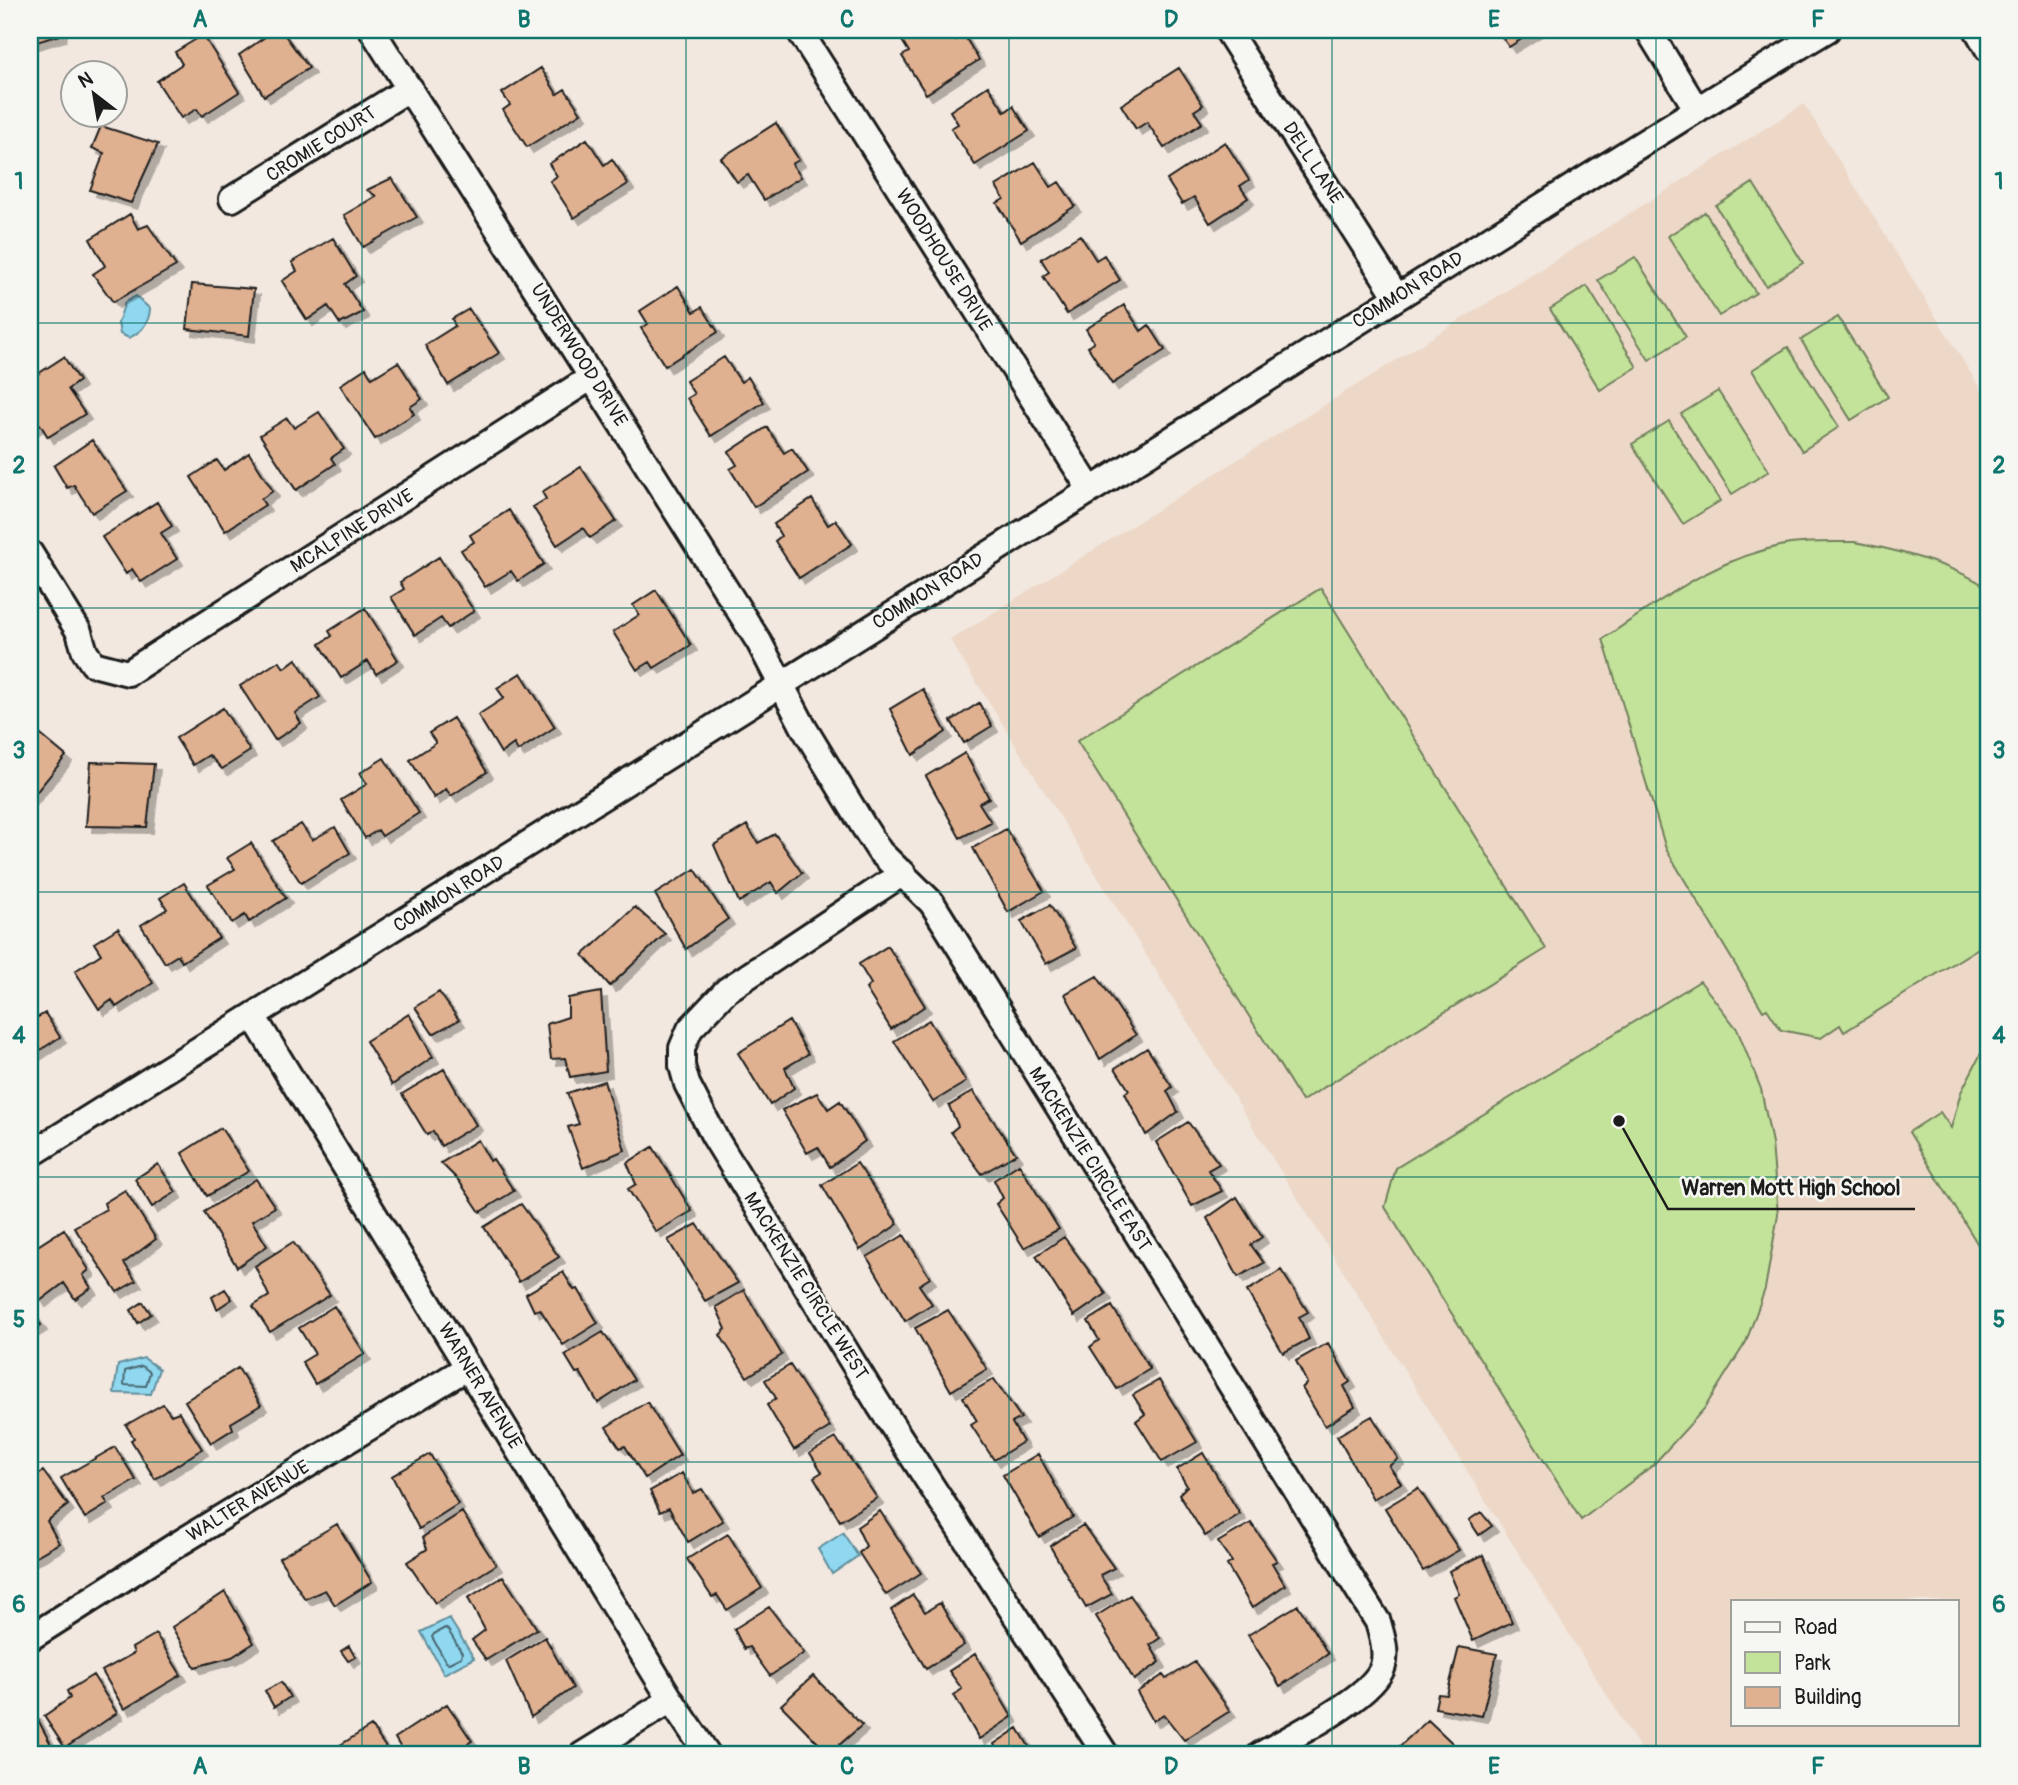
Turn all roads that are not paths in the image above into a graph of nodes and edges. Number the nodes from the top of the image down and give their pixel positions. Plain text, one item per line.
1 (372, 30) edge
2 (799, 30) edge
3 (1227, 30) edge
4 (1647, 30) edge
5 (1827, 30) edge
6 (1977, 30) edge
7 (1988, 48) edge
8 (410, 88) junction
9 (1696, 110) junction
10 (232, 200) dead end
11 (1397, 297) junction
12 (592, 377) junction
13 (1090, 489) junction
14 (30, 553) edge
15 (781, 683) junction
16 (902, 873) junction
17 (253, 1016) junction
18 (30, 1155) edge
19 (468, 1367) junction
20 (30, 1638) edge
21 (671, 1700) junction
22 (582, 1755) edge
23 (708, 1755) edge
24 (1106, 1755) edge
25 (1260, 1755) edge

1 - 8 street, UNDERWOOD DRIVE
2 - 13 street, WOODHOUSE DRIVE
3 - 11 street, DELL LANE
4 - 9 street
5 - 9 street, COMMON ROAD
6 - 7 street
8 - 10 street, CROMIE COURT
8 - 12 street, UNDERWOOD DRIVE
9 - 11 street, COMMON ROAD
11 - 13 street, COMMON ROAD
12 - 14 street, MCALPINE DRIVE
12 - 15 street, UNDERWOOD DRIVE
13 - 15 street, COMMON ROAD
15 - 16 street, MACKENZIE CIRCLE EAST
15 - 17 street, COMMON ROAD
16 - 24 street, MACKENZIE CIRCLE WEST
16 - 25 street, MACKENZIE CIRCLE EAST
17 - 18 street, COMMON ROAD
17 - 19 street, WARNER AVENUE
19 - 20 street, WALTER AVENUE
19 - 21 street, WARNER AVENUE
21 - 22 street
21 - 23 street, WARNER AVENUE

